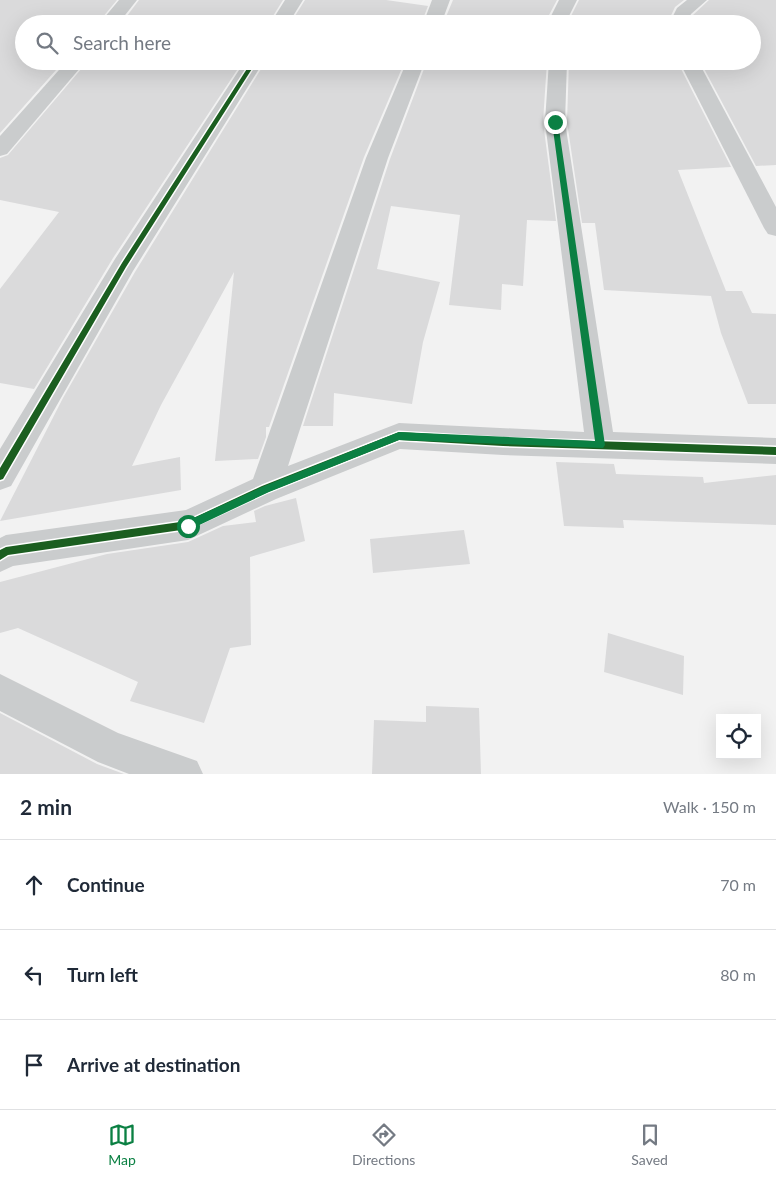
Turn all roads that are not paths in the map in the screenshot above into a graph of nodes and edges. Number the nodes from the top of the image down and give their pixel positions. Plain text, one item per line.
1 (128, 0) edge
2 (294, 0) edge
3 (441, 0) edge
4 (568, 0) edge
5 (698, 0) edge
6 (116, 15) edge
7 (285, 15) edge
8 (435, 15) edge
9 (560, 15) edge
10 (682, 15) edge
11 (69, 70) edge
12 (249, 70) edge
13 (412, 70) edge
14 (558, 70) edge
15 (693, 70) edge
16 (0, 150) edge
17 (776, 228) edge
18 (600, 445) junction
19 (776, 451) edge
20 (0, 476) edge
21 (266, 490) junction
22 (0, 556) edge
23 (0, 692) edge
24 (134, 766) edge
25 (184, 774) edge

1 - 6 street
2 - 7 street
3 - 8 street
4 - 9 street
5 - 10 street
11 - 16 street
12 - 20 street
13 - 21 street
14 - 18 street
15 - 17 street
18 - 19 street
18 - 21 street
21 - 22 street
23 - 24 street
24 - 25 street

